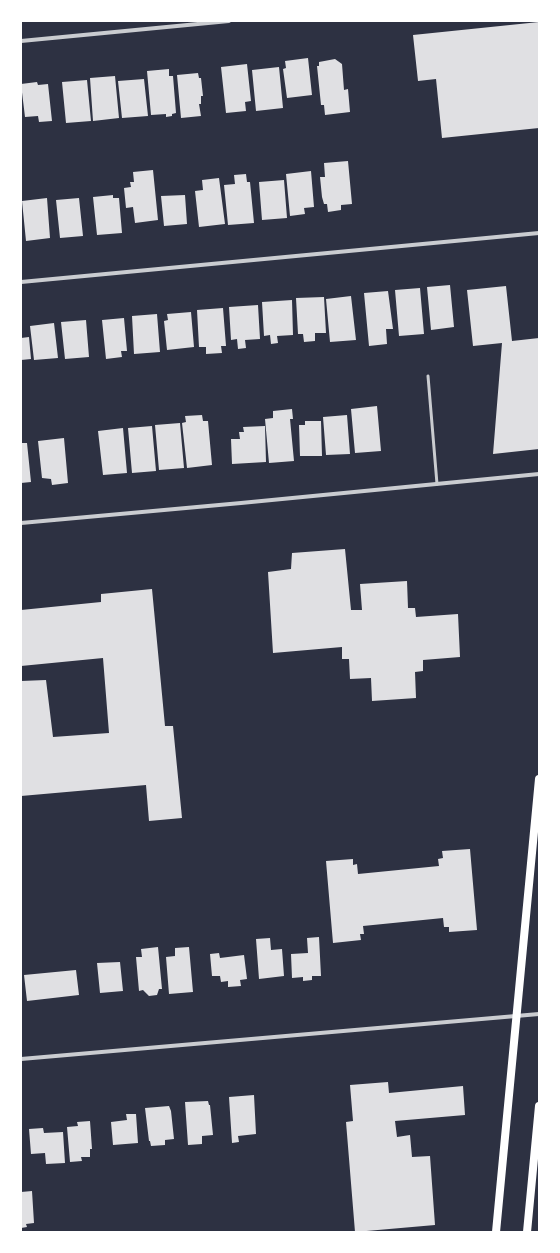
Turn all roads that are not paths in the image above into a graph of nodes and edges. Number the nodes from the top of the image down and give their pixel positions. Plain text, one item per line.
1 (229, 21) edge
2 (21, 41) edge
3 (539, 234) edge
4 (21, 282) edge
5 (428, 376) dead end
6 (539, 474) edge
7 (437, 484) junction
8 (21, 523) edge
9 (539, 779) edge
10 (539, 1014) edge
11 (516, 1016) junction
12 (21, 1059) edge
13 (539, 1106) edge
14 (496, 1232) edge
15 (527, 1232) edge

1 - 2 street
3 - 4 street
5 - 7 lane
6 - 7 street
7 - 8 street
9 - 11 main road
10 - 11 street
11 - 12 street
11 - 14 main road
13 - 15 main road

